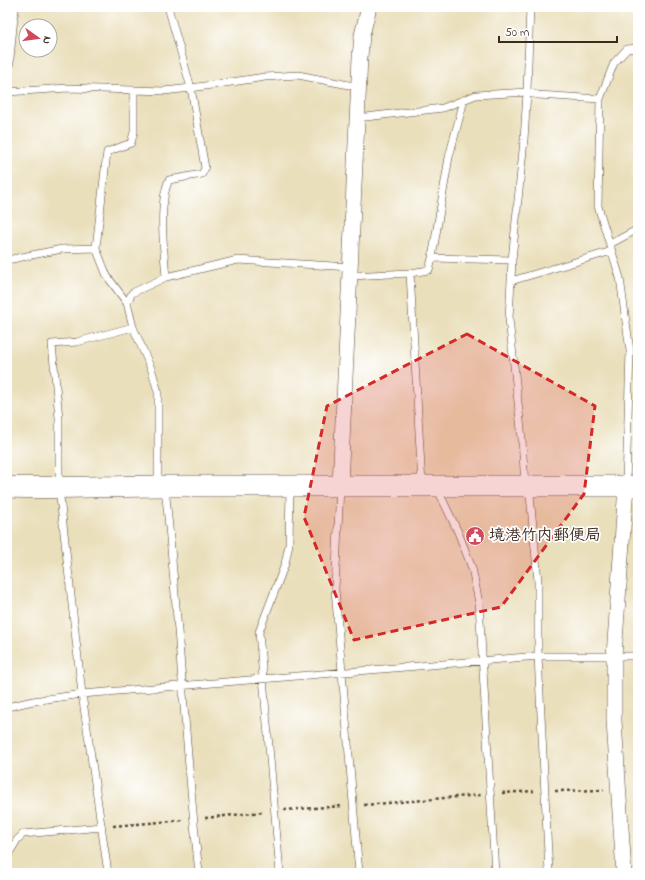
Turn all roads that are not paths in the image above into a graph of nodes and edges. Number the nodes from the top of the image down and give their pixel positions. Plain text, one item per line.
1 (15, 7) edge
2 (168, 7) edge
3 (369, 7) edge
4 (530, 7) edge
5 (638, 48) edge
6 (358, 87) junction
7 (190, 88) junction
8 (134, 90) junction
9 (7, 91) edge
10 (527, 92) junction
11 (600, 99) junction
12 (464, 100) junction
13 (357, 118) junction
14 (638, 229) edge
15 (96, 248) junction
16 (611, 248) junction
17 (432, 258) junction
18 (7, 260) edge
19 (512, 260) junction
20 (350, 271) junction
21 (410, 273) junction
22 (166, 277) junction
23 (511, 282) junction
24 (127, 303) junction
25 (134, 327) junction
26 (340, 485) junction
27 (429, 485) junction
28 (162, 486) junction
29 (290, 486) junction
30 (525, 486) junction
31 (632, 486) edge
32 (7, 487) edge
33 (59, 488) junction
34 (538, 656) junction
35 (614, 656) junction
36 (638, 656) edge
37 (482, 661) junction
38 (342, 671) junction
39 (264, 678) junction
40 (183, 686) junction
41 (82, 694) junction
42 (7, 707) edge
43 (102, 827) junction
44 (7, 857) edge
45 (108, 873) edge
46 (199, 873) edge
47 (280, 873) edge
48 (359, 873) edge
49 (495, 873) edge
50 (549, 873) edge
51 (624, 873) edge

1 - 9 lane
2 - 7 lane
3 - 6 street
4 - 10 lane
5 - 11 lane
6 - 7 lane
6 - 13 street
7 - 8 lane
7 - 22 lane
8 - 9 lane
8 - 15 lane
10 - 11 lane
10 - 12 lane
10 - 19 lane
11 - 16 lane
12 - 13 lane
12 - 17 lane
13 - 20 street
14 - 16 lane
15 - 18 lane
15 - 24 lane
16 - 23 lane
16 - 31 lane
17 - 19 lane
17 - 21 lane
19 - 23 lane
20 - 21 lane
20 - 22 lane
20 - 26 street
21 - 27 lane
22 - 24 lane
23 - 30 lane
24 - 25 lane
25 - 28 lane
25 - 33 lane
26 - 27 street
26 - 29 street
26 - 38 lane
27 - 30 street
27 - 37 lane
28 - 29 street
28 - 33 street
28 - 40 lane
29 - 39 lane
30 - 31 street
30 - 34 lane
31 - 35 street
32 - 33 street
33 - 41 lane
34 - 35 lane
34 - 37 lane
34 - 50 lane
35 - 36 lane
35 - 51 street
37 - 38 lane
37 - 49 lane
38 - 39 lane
38 - 48 lane
39 - 40 lane
39 - 47 lane
40 - 41 lane
40 - 46 lane
41 - 42 lane
41 - 43 lane
43 - 44 lane
43 - 45 lane

